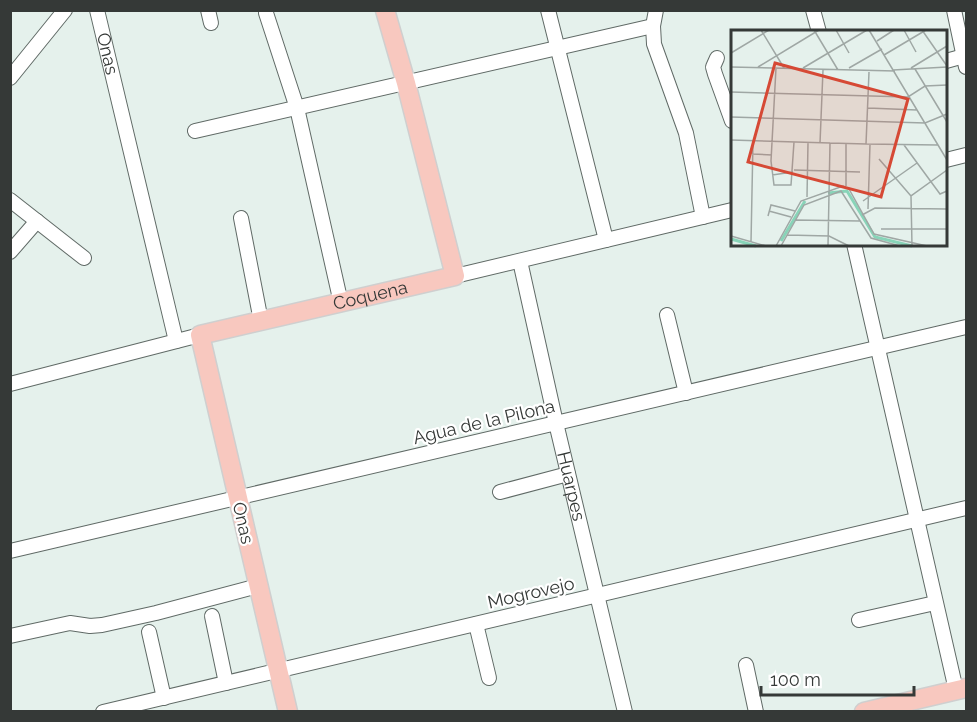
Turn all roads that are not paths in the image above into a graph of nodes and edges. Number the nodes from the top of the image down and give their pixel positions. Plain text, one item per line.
1 (65, 10) edge
2 (97, 10) edge
3 (385, 10) edge
4 (548, 10) edge
5 (813, 10) edge
6 (954, 10) edge
7 (267, 11) edge
8 (657, 11) edge
9 (653, 26) junction
10 (818, 30) edge
11 (558, 48) junction
12 (717, 58) dead end
13 (947, 61) edge
14 (965, 61) edge
15 (10, 78) edge
16 (406, 83) junction
17 (297, 108) junction
18 (731, 118) edge
19 (195, 131) dead end
20 (966, 155) edge
21 (947, 160) edge
22 (10, 200) edge
23 (731, 210) edge
24 (704, 217) junction
25 (241, 218) dead end
26 (37, 221) junction
27 (606, 240) junction
28 (854, 246) edge
29 (10, 252) edge
30 (84, 258) dead end
31 (520, 261) junction
32 (455, 276) junction
33 (341, 303) junction
34 (668, 315) dead end
35 (261, 321) junction
36 (966, 327) edge
37 (200, 334) junction
38 (176, 341) junction
39 (879, 348) junction
40 (10, 384) edge
41 (686, 393) junction
42 (556, 423) junction
43 (568, 474) junction
44 (500, 492) dead end
45 (237, 498) junction
46 (966, 508) edge
47 (917, 520) junction
48 (10, 551) edge
49 (258, 586) junction
50 (597, 596) junction
51 (935, 603) junction
52 (212, 616) dead end
53 (859, 620) dead end
54 (476, 624) junction
55 (150, 632) dead end
56 (10, 636) edge
57 (747, 665) dead end
58 (278, 671) junction
59 (489, 678) dead end
60 (226, 683) junction
61 (961, 689) edge
62 (164, 698) junction
63 (910, 707) edge
64 (103, 711) edge
65 (288, 711) edge
66 (625, 711) edge
67 (756, 711) edge
68 (864, 711) edge

1 - 15 street
2 - 38 street, Onas
3 - 16 main road
4 - 11 street
5 - 10 street
6 - 14 street
7 - 17 street
8 - 9 street
9 - 11 street
9 - 24 street
11 - 16 street
11 - 27 street
12 - 18 street
13 - 14 street
16 - 17 street
16 - 32 main road
17 - 19 street
17 - 33 street
20 - 21 street
22 - 26 street
23 - 24 street, Coquena
24 - 27 street, Coquena
25 - 35 street
26 - 29 street
26 - 30 street
27 - 31 street, Coquena
28 - 39 street
31 - 32 street, Coquena
31 - 42 street, Huarpes
32 - 33 main road, Coquena
33 - 35 main road, Coquena
34 - 41 street
35 - 37 main road, Coquena
36 - 39 street, Agua de la Pilona
37 - 38 street, Coquena
37 - 45 main road, Onas
38 - 40 street, Coquena
39 - 41 street, Agua de la Pilona
39 - 47 street
41 - 42 street, Agua de la Pilona
42 - 43 street, Huarpes
42 - 45 street, Agua de la Pilona
43 - 44 street
43 - 50 street, Huarpes
45 - 48 street, Agua de la Pilona
45 - 49 main road, Onas
46 - 47 street, Mogrovejo
47 - 50 street, Mogrovejo
47 - 51 street
49 - 56 street
49 - 58 main road, Onas
50 - 54 street, Mogrovejo
50 - 66 street, Huarpes
51 - 53 street
51 - 61 street
52 - 60 street
54 - 58 street, Mogrovejo
54 - 59 street
55 - 62 street
57 - 67 street
58 - 60 street, Mogrovejo
58 - 65 main road, Onas
60 - 62 street, Mogrovejo
61 - 63 main road
62 - 64 street, Mogrovejo
63 - 68 main road

